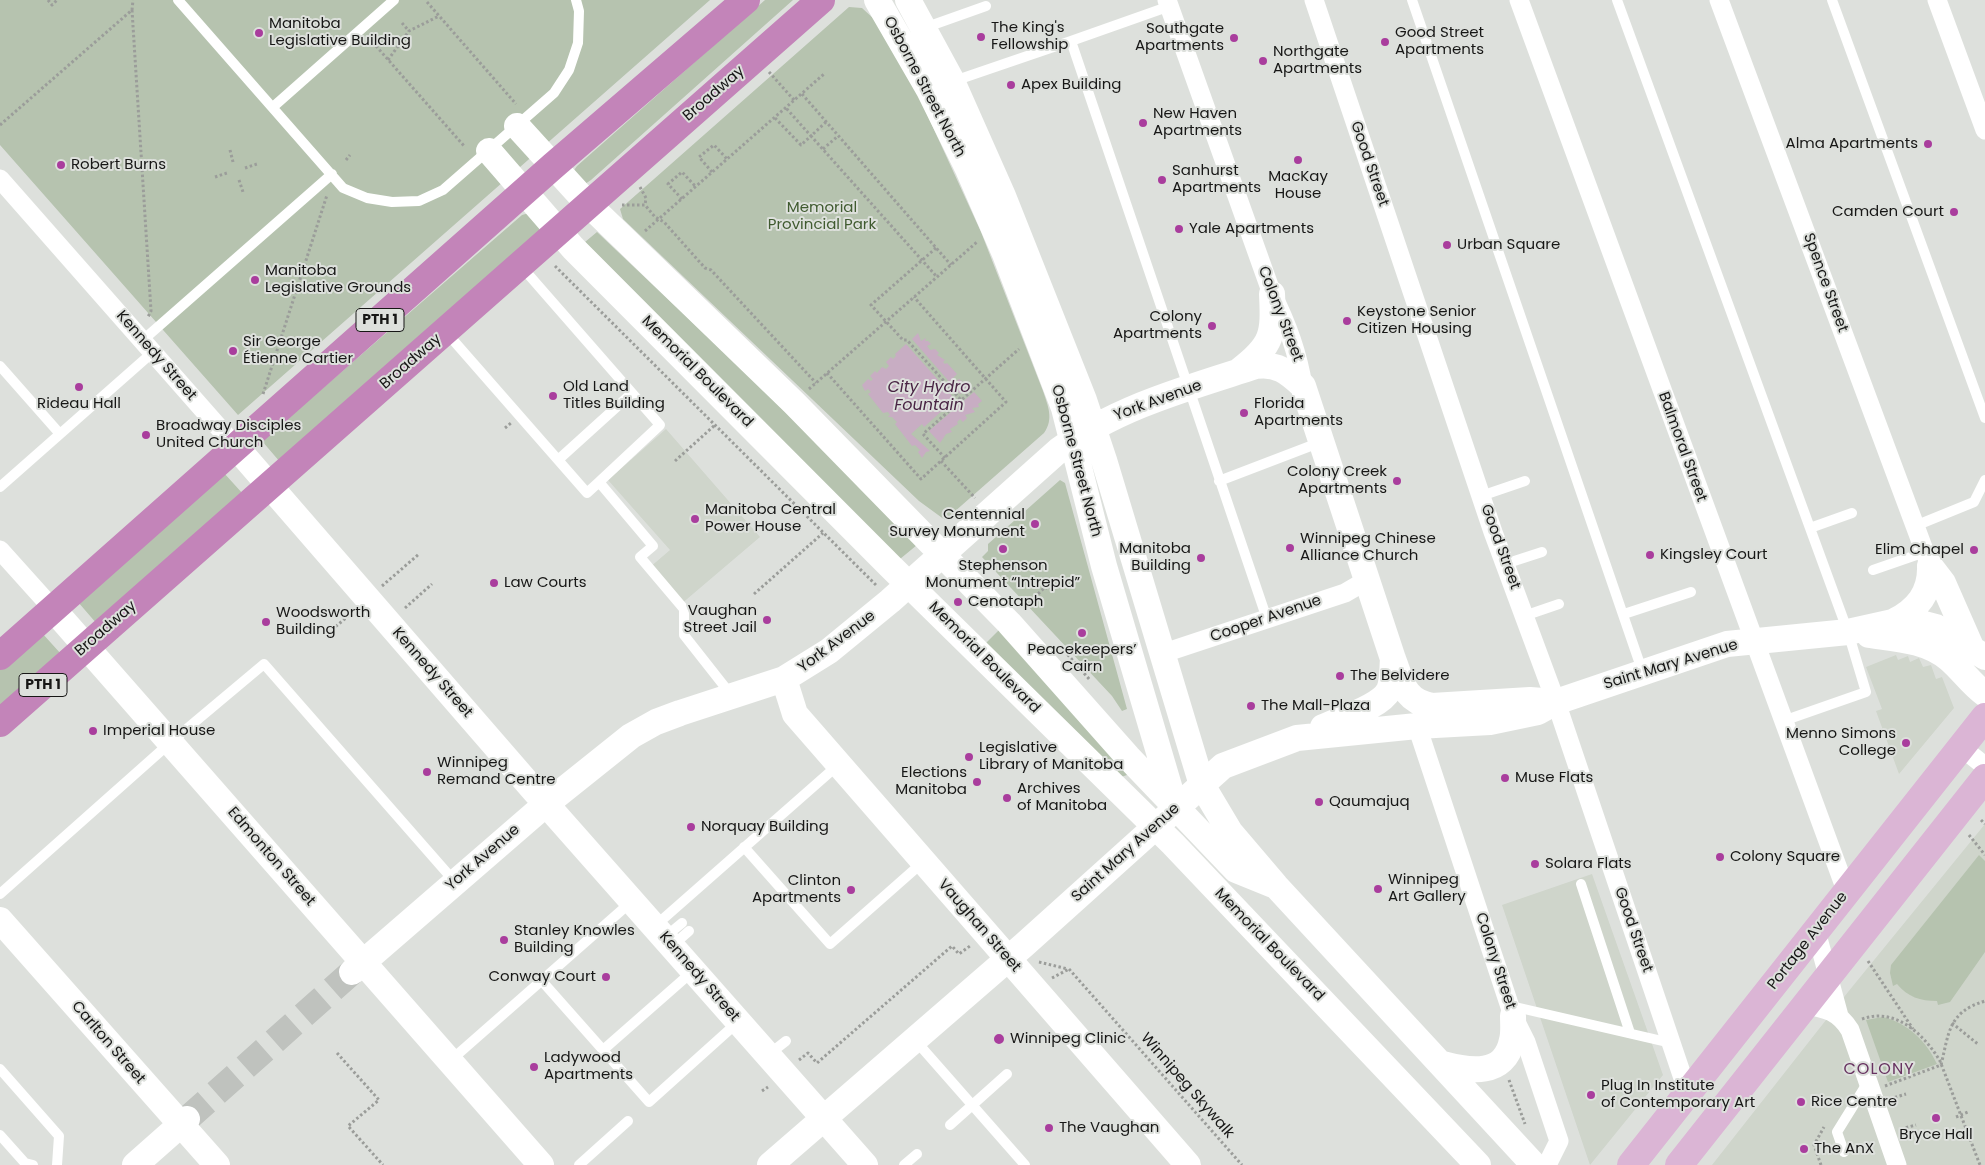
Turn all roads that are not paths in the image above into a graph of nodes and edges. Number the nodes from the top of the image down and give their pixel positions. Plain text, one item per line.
1 (394, 0) edge
2 (576, 0) edge
3 (746, 0) edge
4 (822, 0) edge
5 (877, 0) edge
6 (908, 0) edge
7 (1314, 0) edge
8 (1412, 0) edge
9 (1519, 0) edge
10 (1617, 0) edge
11 (1720, 0) edge
12 (1832, 0) edge
13 (1938, 0) edge
14 (182, 1) edge
15 (1168, 3) edge
16 (986, 6) dead end
17 (924, 28) junction
18 (1071, 41) junction
19 (940, 85) junction
20 (272, 107) junction
21 (517, 115) junction
22 (1985, 130) edge
23 (477, 149) junction
24 (553, 166) junction
25 (332, 174) junction
26 (0, 179) edge
27 (524, 192) junction
28 (588, 204) junction
29 (558, 232) junction
30 (521, 266) junction
31 (1272, 294) junction
32 (446, 332) junction
33 (148, 346) junction
34 (0, 366) edge
35 (1238, 372) junction
36 (1303, 386) junction
37 (1188, 389) junction
38 (632, 393) junction
39 (1985, 418) edge
40 (60, 434) junction
41 (1083, 434) junction
42 (1322, 442) junction
43 (236, 447) junction
44 (558, 460) junction
45 (1985, 480) edge
46 (1220, 481) junction
47 (1525, 481) dead end
48 (599, 482) junction
49 (270, 485) junction
50 (0, 486) edge
51 (1481, 496) junction
52 (1852, 513) dead end
53 (1915, 526) junction
54 (1810, 528) junction
55 (0, 550) edge
56 (1542, 552) dead end
57 (942, 555) junction
58 (1928, 559) junction
59 (1505, 564) junction
60 (1873, 570) dead end
61 (1369, 580) junction
62 (909, 584) junction
63 (1691, 592) dead end
64 (1559, 604) dead end
65 (53, 609) junction
66 (1624, 614) junction
67 (1524, 616) junction
68 (1267, 619) junction
69 (1893, 622) junction
70 (1848, 632) junction
71 (1753, 641) junction
72 (86, 646) junction
73 (1978, 653) edge
74 (1161, 654) junction
75 (0, 656) edge
76 (1394, 659) junction
77 (1643, 673) junction
78 (784, 679) junction
79 (1985, 694) edge
80 (1410, 696) joint
81 (733, 697) junction
82 (1556, 702) junction
83 (1985, 717) edge
84 (1783, 721) junction
85 (0, 724) edge
86 (1417, 726) junction
87 (1297, 738) junction
88 (171, 742) junction
89 (1961, 747) junction
90 (838, 765) junction
91 (1985, 766) edge
92 (1985, 778) edge
93 (1202, 785) junction
94 (546, 804) junction
95 (1176, 808) junction
96 (1156, 826) junction
97 (744, 847) junction
98 (1188, 860) junction
99 (923, 862) junction
100 (455, 882) junction
101 (1581, 884) dead end
102 (1276, 886) junction
103 (1847, 893) junction
104 (0, 894) edge
105 (632, 900) junction
106 (1, 923) edge
107 (1816, 932) junction
108 (673, 933) junction
109 (1007, 959) junction
110 (357, 967) junction
111 (694, 970) junction
112 (1828, 976) junction
113 (541, 980) junction
114 (1806, 1005) junction
115 (1511, 1011) junction
116 (1839, 1016) junction
117 (739, 1022) junction
118 (1630, 1033) junction
119 (914, 1039) junction
120 (1671, 1043) junction
121 (603, 1050) junction
122 (449, 1061) junction
123 (1443, 1064) junction
124 (0, 1069) edge
125 (1007, 1074) dead end
126 (1877, 1083) junction
127 (1688, 1093) junction
128 (972, 1105) junction
129 (823, 1118) junction
130 (628, 1121) dead end
131 (184, 1122) junction
132 (950, 1125) dead end
133 (1518, 1133) junction
134 (0, 1135) edge
135 (1844, 1152) dead end
136 (917, 1154) dead end
137 (1471, 1157) edge
138 (33, 1165) edge
139 (58, 1165) edge
140 (135, 1165) edge
141 (217, 1165) edge
142 (541, 1165) edge
143 (579, 1165) edge
144 (770, 1165) edge
145 (865, 1165) edge
146 (904, 1165) edge
147 (1025, 1165) edge
148 (1188, 1165) edge
149 (1534, 1165) edge
150 (1547, 1165) edge
151 (1631, 1165) edge
152 (1679, 1165) edge
153 (1897, 1165) edge

1 - 20 lane
2 - 21 lane
3 - 24 highway, PTH 1
4 - 28 highway, Broadway / PTH 1
5 - 19 main road, Osborne Street North
6 - 17 main road, Osborne Street North
7 - 51 street, Good Street
8 - 66 lane
9 - 71 street, Balmoral Street
10 - 54 lane
11 - 53 street, Spence Street
12 - 39 lane
13 - 22 street
14 - 20 lane
15 - 18 lane
15 - 31 street, Colony Street
16 - 17 lane
17 - 19 main road, Osborne Street North
18 - 19 lane
18 - 37 lane
19 - 41 main road, Osborne Street North
20 - 25 lane
21 - 23 lane
21 - 24 main road, Memorial Boulevard
23 - 25 lane
23 - 27 main road, Memorial Boulevard
24 - 27 highway, PTH 1
24 - 28 main road, Memorial Boulevard
25 - 33 lane
26 - 33 street, Kennedy Street
27 - 29 main road, Memorial Boulevard
27 - 43 highway, PTH 1
28 - 29 highway, Broadway / PTH 1
28 - 57 main road, Memorial Boulevard
29 - 30 highway, Broadway / PTH 1
29 - 62 main road, Memorial Boulevard
30 - 32 highway, Broadway / PTH 1
30 - 38 lane
31 - 35 main road
31 - 36 street, Colony Street
32 - 44 lane
32 - 49 highway, Broadway / PTH 1
33 - 40 lane
33 - 43 street, Kennedy Street
34 - 40 lane
35 - 36 main road, York Avenue
35 - 37 main road, York Avenue
36 - 42 main road, Colony Street
37 - 41 main road, York Avenue
37 - 46 lane
38 - 44 lane
38 - 48 lane
40 - 50 lane
41 - 57 main road, York Avenue
41 - 74 main road, Osborne Street North
41 - 95 main road, Osborne Street North
42 - 46 lane
42 - 61 main road, Colony Street
43 - 49 main road, Kennedy Street
43 - 65 highway, PTH 1
44 - 48 lane
45 - 53 lane
46 - 68 lane
47 - 51 lane
48 - 81 lane
49 - 72 highway, Broadway / PTH 1
49 - 94 main road, Kennedy Street
51 - 59 street, Good Street
52 - 54 lane
53 - 58 street, Spence Street
54 - 70 lane
55 - 65 street, Edmonton Street
56 - 59 lane
57 - 62 main road, York Avenue
57 - 95 main road, Memorial Boulevard
58 - 60 lane
58 - 69 main road
58 - 73 main road
59 - 67 street, Good Street
61 - 68 street, Cooper Avenue
61 - 76 main road, Colony Street
62 - 78 main road, York Avenue
62 - 96 main road, Memorial Boulevard
63 - 66 lane
64 - 67 lane
65 - 72 main road, Edmonton Street
65 - 75 highway, PTH 1
66 - 77 lane
67 - 82 street, Good Street
68 - 74 street, Cooper Avenue
69 - 70 main road, Saint Mary Avenue
69 - 73 main road, Saint Mary Avenue
70 - 71 main road, Saint Mary Avenue
70 - 79 main road, Saint Mary Avenue
70 - 84 lane
71 - 77 main road, Saint Mary Avenue
71 - 84 street, Balmoral Street
72 - 85 highway, Broadway / PTH 1
72 - 88 main road, Edmonton Street
74 - 93 main road, Osborne Street North
76 - 80 main road, Colony Street
76 - 87 main road, Colony Street
77 - 82 main road, Saint Mary Avenue
78 - 81 main road, York Avenue
78 - 90 main road, Vaughan Street
80 - 82 main road, Saint Mary Avenue
81 - 94 main road, York Avenue
82 - 86 main road, Saint Mary Avenue
82 - 120 street, Good Street
83 - 89 main road, Portage Avenue
84 - 103 street, Balmoral Street
86 - 87 main road, Saint Mary Avenue
86 - 115 street, Colony Street
87 - 93 main road, Saint Mary Avenue
88 - 100 lane
88 - 104 lane
88 - 110 main road, Edmonton Street
89 - 91 street
89 - 103 main road, Portage Avenue
90 - 97 lane
90 - 99 main road, Vaughan Street
92 - 112 main road
93 - 95 main road, Saint Mary Avenue
93 - 102 main road, Memorial Boulevard
94 - 100 main road, York Avenue
94 - 105 main road, Kennedy Street
95 - 96 main road, Saint Mary Avenue
95 - 98 main road, Osborne Street North
95 - 102 main road, Memorial Boulevard
96 - 98 main road, Memorial Boulevard
96 - 109 main road, Saint Mary Avenue
97 - 99 lane
97 - 108 lane
98 - 137 main road, Memorial Boulevard
99 - 109 main road, Vaughan Street
100 - 110 main road, York Avenue
101 - 118 lane
102 - 123 main road, Memorial Boulevard
103 - 107 main road, Portage Avenue
105 - 108 main road, Kennedy Street
105 - 113 lane
106 - 131 main road, Carlton Street
107 - 112 street
107 - 127 main road, Portage Avenue
108 - 111 main road, Kennedy Street
109 - 119 main road, Saint Mary Avenue
109 - 148 main road, Vaughan Street
110 - 122 main road, Edmonton Street
111 - 117 main road, Kennedy Street
111 - 121 lane
112 - 114 main road
112 - 116 street
113 - 121 lane
113 - 122 lane
114 - 116 street
114 - 152 main road
115 - 118 lane
115 - 123 main road
115 - 150 street, Colony Street
116 - 126 street
117 - 121 lane
117 - 129 main road, Kennedy Street
118 - 120 lane
119 - 128 lane
119 - 129 main road, Saint Mary Avenue
120 - 127 street, Good Street
122 - 142 main road, Edmonton Street
123 - 133 main road, Memorial Boulevard
124 - 139 lane
125 - 128 lane
126 - 135 lane
126 - 153 street
127 - 151 main road, Portage Avenue
128 - 132 lane
128 - 147 lane
129 - 144 main road, Saint Mary Avenue
129 - 145 main road, Kennedy Street
130 - 143 lane
131 - 140 main road
131 - 141 main road, Carlton Street
133 - 137 main road
133 - 149 main road, Memorial Boulevard
134 - 138 lane
136 - 146 lane

